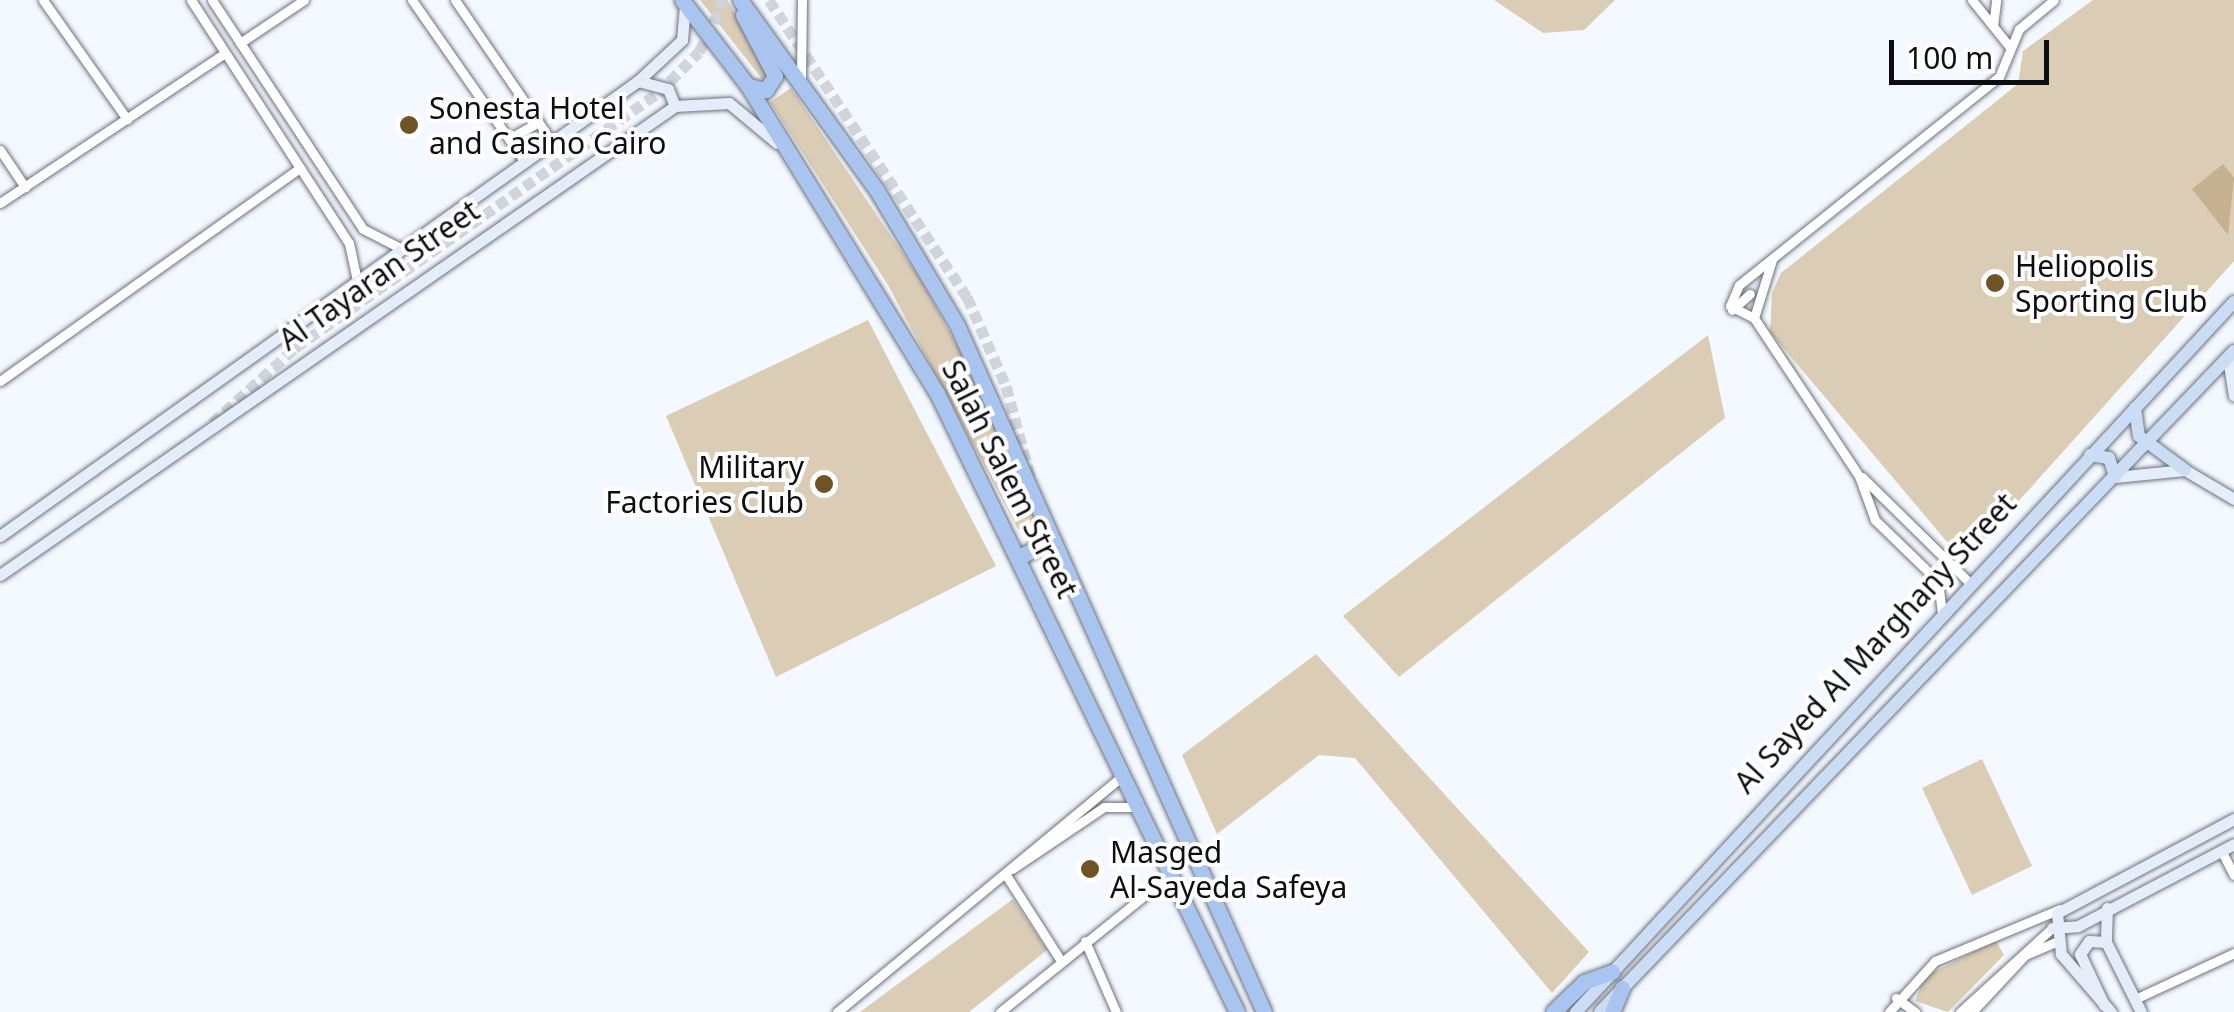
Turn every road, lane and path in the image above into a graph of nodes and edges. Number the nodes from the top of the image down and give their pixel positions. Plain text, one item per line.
1 (43, 0) edge
2 (191, 0) edge
3 (212, 0) edge
4 (304, 0) edge
5 (412, 0) edge
6 (455, 0) edge
7 (740, 0) edge
8 (802, 0) edge
9 (1972, 0) edge
10 (1996, 0) edge
11 (2054, 0) edge
12 (683, 1) edge
13 (1993, 26) junction
14 (240, 43) junction
15 (2009, 46) junction
16 (225, 53) junction
17 (638, 81) junction
18 (748, 86) junction
19 (802, 86) junction
20 (675, 106) junction
21 (126, 119) junction
22 (538, 122) junction
23 (509, 139) junction
24 (552, 142) junction
25 (0, 150) edge
26 (794, 160) junction
27 (524, 162) junction
28 (300, 168) junction
29 (25, 187) junction
30 (0, 203) edge
31 (370, 236) junction
32 (402, 249) junction
33 (353, 250) junction
34 (1775, 256) junction
35 (357, 281) junction
36 (1739, 285) junction
37 (1753, 296) junction
38 (2234, 302) edge
39 (1732, 310) junction
40 (1754, 318) junction
41 (2231, 355) edge
42 (0, 381) edge
43 (2234, 396) edge
44 (2136, 406) junction
45 (2146, 444) junction
46 (2090, 455) junction
47 (2184, 470) junction
48 (1859, 476) junction
49 (2115, 477) junction
50 (2234, 499) edge
51 (0, 536) edge
52 (1053, 540) junction
53 (1020, 557) junction
54 (0, 575) edge
55 (1970, 583) junction
56 (1942, 614) junction
57 (1123, 776) junction
58 (1139, 808) junction
59 (2234, 819) edge
60 (2234, 844) edge
61 (2221, 850) junction
62 (1009, 872) junction
63 (1172, 873) junction
64 (2234, 874) edge
65 (2064, 906) junction
66 (2106, 908) junction
67 (2078, 926) junction
68 (2008, 927) junction
69 (2052, 928) junction
70 (1084, 941) junction
71 (2055, 942) junction
72 (2106, 942) junction
73 (2020, 948) junction
74 (2234, 954) edge
75 (1626, 957) junction
76 (1061, 961) junction
77 (1640, 970) junction
78 (1612, 972) junction
79 (1622, 988) junction
80 (1896, 998) junction
81 (2135, 999) junction
82 (2107, 1008) edge
83 (837, 1012) edge
84 (1000, 1012) edge
85 (1116, 1012) edge
86 (1237, 1012) edge
87 (1264, 1012) edge
88 (1553, 1012) edge
89 (1576, 1012) edge
90 (1600, 1012) edge
91 (1612, 1012) edge
92 (1888, 1012) edge
93 (1914, 1012) edge
94 (1960, 1012) edge
95 (1972, 1012) edge
96 (2141, 1012) edge

1 - 21 street
2 - 16 street
3 - 14 street
4 - 14 street
5 - 23 street
6 - 22 street
7 - 18 highway
7 - 19 highway, Salah Salem Street
8 - 19 street
9 - 13 street
10 - 13 street
11 - 15 street
12 - 17 main road, Al Tayaran Street
12 - 18 highway, Salah Salem Street
13 - 15 street
14 - 31 street
15 - 34 street
16 - 21 street
16 - 28 street
17 - 20 main road
17 - 24 main road, Al Tayaran Street
18 - 26 highway, Salah Salem Street
19 - 52 highway, Salah Salem Street
20 - 26 main road
20 - 54 main road, Al Tayaran Street
21 - 29 street
22 - 23 street
22 - 24 street
23 - 27 street
24 - 27 main road, Al Tayaran Street
25 - 29 street
26 - 53 highway, Salah Salem Street
27 - 32 main road, Al Tayaran Street
28 - 33 street
28 - 42 street
29 - 30 street
31 - 32 street
31 - 33 street
32 - 35 main road, Al Tayaran Street
33 - 35 street
34 - 36 street
34 - 37 street
35 - 51 main road, Al Tayaran Street
36 - 37 street
36 - 39 street
37 - 39 street
37 - 40 street
38 - 44 main road, Al Sayed Al Marghany Street
39 - 40 street
40 - 48 street
41 - 43 main road
41 - 45 main road, Al Sayed Al Marghany Street
44 - 45 main road
44 - 46 main road, Al Sayed Al Marghany Street
45 - 47 main road
45 - 49 main road, Al Sayed Al Marghany Street
46 - 49 main road
46 - 55 main road, Al Sayed Al Marghany Street
47 - 49 main road
47 - 50 main road
48 - 55 street
48 - 56 street
49 - 77 main road, Al Sayed Al Marghany Street
52 - 53 highway
52 - 87 highway, Salah Salem Street
53 - 57 highway, Salah Salem Street
55 - 56 main road, Al Sayed Al Marghany Street
56 - 75 main road, Al Sayed Al Marghany Street
57 - 58 highway, Salah Salem Street
57 - 62 street
58 - 62 street
58 - 63 highway, Salah Salem Street
59 - 65 main road
60 - 61 main road
61 - 64 street
61 - 66 main road
62 - 76 street
62 - 83 street
63 - 70 street
63 - 86 highway, Salah Salem Street
65 - 67 main road
65 - 68 street
65 - 69 main road
66 - 67 main road
66 - 72 main road
67 - 69 main road
68 - 73 street
68 - 80 street
69 - 71 main road
69 - 73 street
70 - 76 street
70 - 85 street
71 - 82 main road
71 - 95 street
72 - 81 main road
72 - 82 main road
73 - 94 street
74 - 81 street
75 - 77 main road
75 - 78 main road, Al Sayed Al Marghany Street
76 - 84 street
77 - 79 main road, Al Sayed Al Marghany Street
78 - 88 highway, Al Sayed Al Marghany Street
78 - 89 main road
79 - 90 main road
79 - 91 highway, Al Sayed Al Marghany Street
80 - 92 street
80 - 93 street
81 - 96 main road

